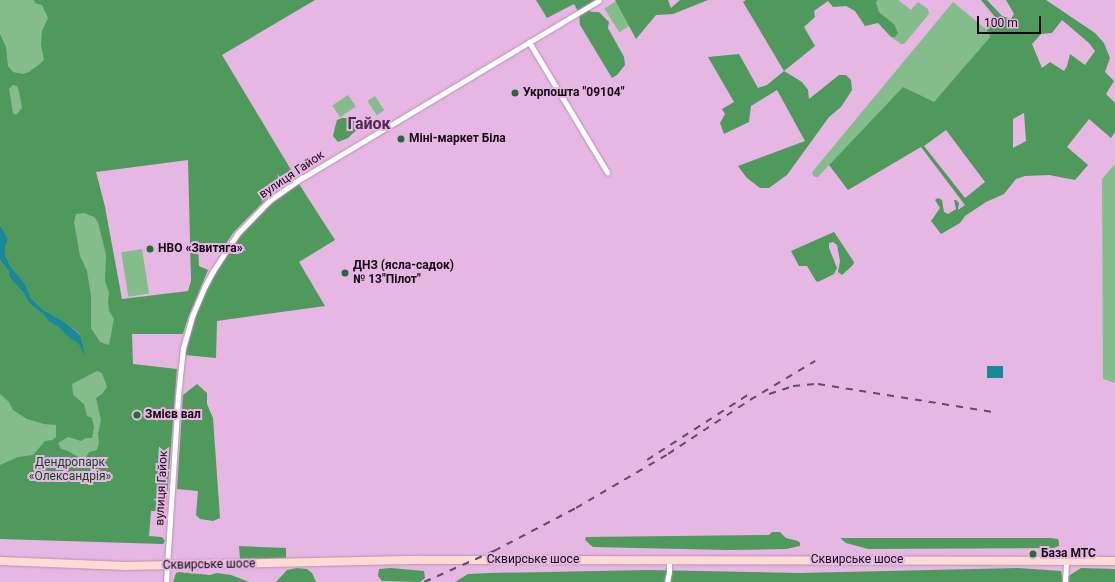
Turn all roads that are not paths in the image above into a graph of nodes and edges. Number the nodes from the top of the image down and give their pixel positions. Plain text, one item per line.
1 (599, 0) edge
2 (529, 42) junction
3 (607, 172) dead end
4 (669, 560) junction
5 (1066, 560) junction
6 (0, 561) edge
7 (1115, 561) edge
8 (167, 566) junction
9 (166, 582) edge
10 (667, 582) edge
11 (1065, 582) edge

1 - 2 street, вулиця Гайок
2 - 3 street
2 - 8 street, вулиця Гайок
4 - 5 main road, Сквирське шосе
4 - 8 main road, Сквирське шосе
4 - 10 street
5 - 7 main road, Сквирське шосе
5 - 11 street
6 - 8 main road, Сквирське шосе
8 - 9 street, вулиця Гайок

